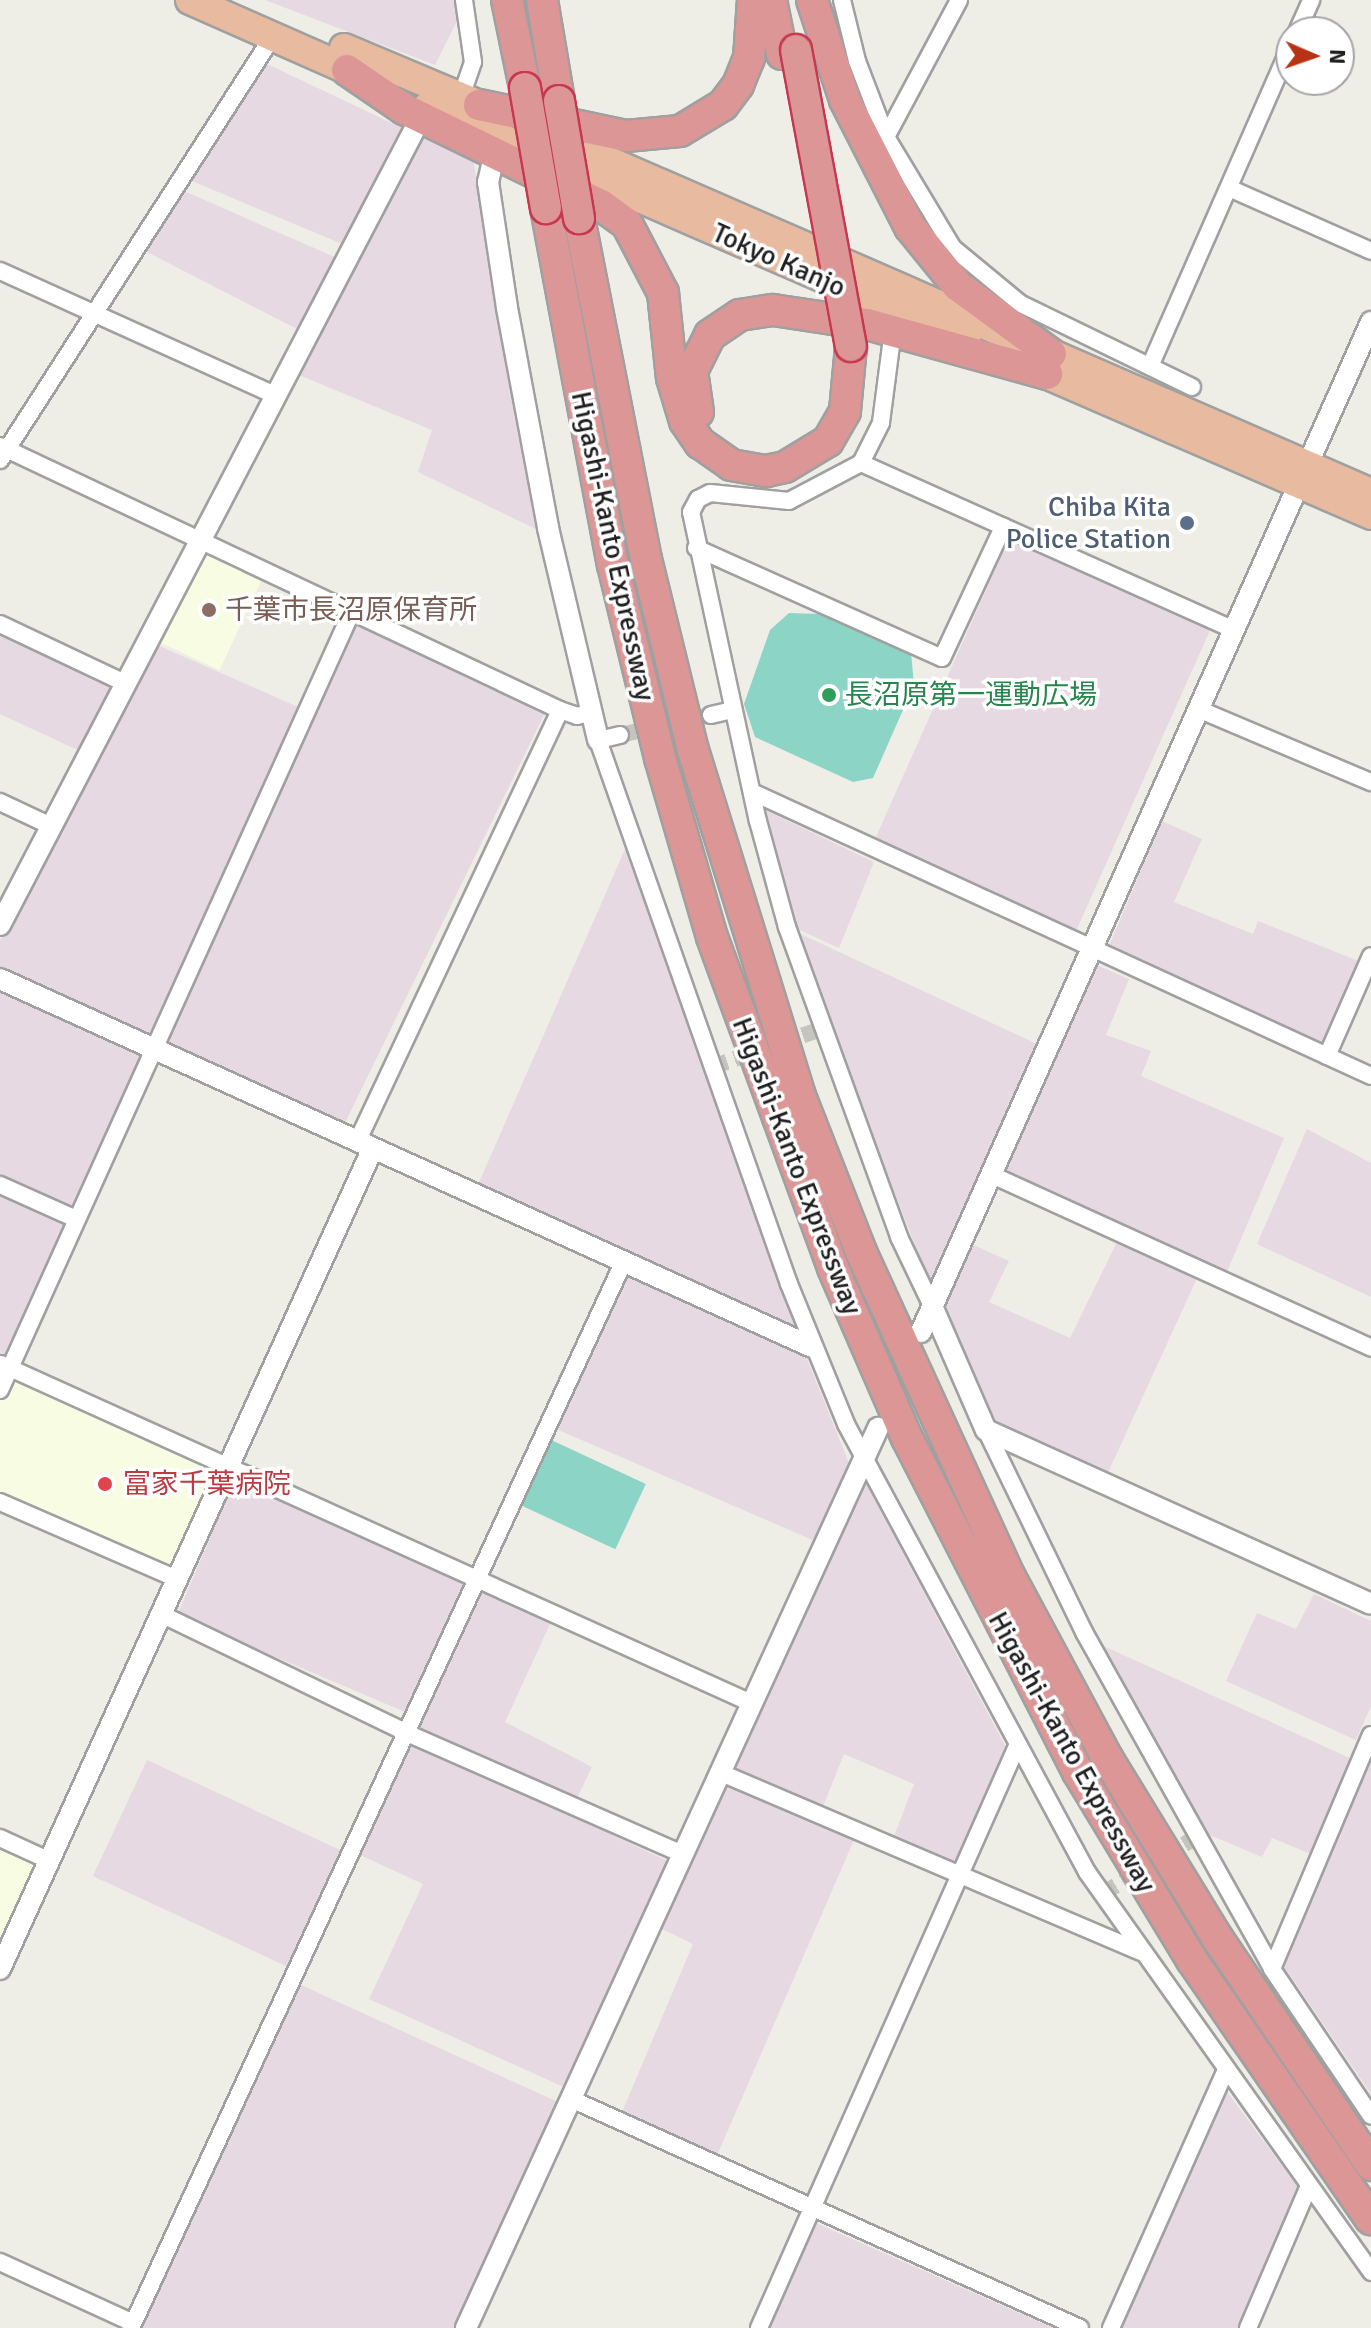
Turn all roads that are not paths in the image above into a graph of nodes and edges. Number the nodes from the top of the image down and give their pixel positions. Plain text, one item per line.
1 (190, 0) edge
2 (232, 0) edge
3 (464, 0) edge
4 (509, 0) edge
5 (542, 0) edge
6 (551, 0) edge
7 (753, 0) edge
8 (771, 0) edge
9 (787, 0) edge
10 (812, 0) edge
11 (842, 0) edge
12 (959, 0) edge
13 (273, 36) junction
14 (789, 52) junction
15 (347, 70) junction
16 (1275, 82) edge
17 (470, 101) junction
18 (559, 101) junction
19 (421, 117) junction
20 (886, 137) junction
21 (495, 152) junction
22 (1229, 188) junction
23 (1371, 251) edge
24 (0, 271) edge
25 (95, 314) junction
26 (1371, 322) edge
27 (893, 330) junction
28 (844, 346) junction
29 (1049, 364) junction
30 (1151, 364) junction
31 (1192, 387) dead end
32 (274, 395) junction
33 (2, 452) edge
34 (861, 463) junction
35 (1304, 475) junction
36 (1371, 493) edge
37 (1371, 515) edge
38 (1003, 527) junction
39 (200, 538) junction
40 (696, 548) junction
41 (353, 609) junction
42 (0, 624) edge
43 (1234, 630) junction
44 (125, 683) junction
45 (1198, 709) junction
46 (560, 710) junction
47 (733, 710) junction
48 (589, 713) junction
49 (711, 715) tunnel mouth
50 (620, 735) tunnel mouth
51 (598, 740) junction
52 (1371, 782) edge
53 (752, 792) junction
54 (0, 802) edge
55 (51, 826) junction
56 (0, 925) edge
57 (1089, 948) junction
58 (1371, 956) edge
59 (0, 979) edge
60 (154, 1049) junction
61 (1327, 1056) junction
62 (1371, 1076) edge
63 (364, 1146) junction
64 (990, 1174) junction
65 (0, 1185) edge
66 (76, 1219) junction
67 (623, 1263) junction
68 (932, 1306) junction
69 (921, 1332) dead end
70 (812, 1347) junction
71 (1371, 1348) edge
72 (5, 1366) edge
73 (0, 1390) edge
74 (878, 1428) dead end
75 (986, 1430) junction
76 (865, 1458) junction
77 (230, 1469) junction
78 (0, 1502) edge
79 (478, 1577) junction
80 (179, 1580) junction
81 (1371, 1604) edge
82 (163, 1615) junction
83 (751, 1703) junction
84 (409, 1734) junction
85 (1371, 1735) edge
86 (1017, 1746) junction
87 (719, 1772) junction
88 (0, 1838) edge
89 (683, 1854) junction
90 (50, 1861) junction
91 (960, 1875) junction
92 (1141, 1953) junction
93 (0, 1969) edge
94 (1272, 1969) junction
95 (1225, 2072) junction
96 (571, 2099) junction
97 (1371, 2116) edge
98 (1371, 2165) edge
99 (1308, 2188) junction
100 (813, 2208) junction
101 (1371, 2219) edge
102 (0, 2262) edge
103 (1371, 2272) edge
104 (132, 2326) edge
105 (466, 2328) edge
106 (759, 2328) edge
107 (1080, 2328) edge
108 (1111, 2328) edge
109 (1248, 2328) edge

1 - 13 highway, Tokyo Kanjo
2 - 17 highway, Tokyo Kanjo
3 - 17 street
4 - 101 highway, Higashi-Kanto Expressway, bridge
5 - 18 highway, Higashi-Kanto Expressway
6 - 18 highway
7 - 17 highway
8 - 14 highway
9 - 14 highway
10 - 29 highway
11 - 20 street
12 - 20 street
13 - 15 highway, Tokyo Kanjo
13 - 25 street
14 - 28 highway
15 - 19 highway
15 - 29 highway, Tokyo Kanjo
16 - 22 street
17 - 29 highway, Tokyo Kanjo
18 - 98 highway, Higashi-Kanto Expressway, bridge
19 - 21 highway
19 - 32 street
20 - 30 street
21 - 28 highway
21 - 48 street
22 - 23 street
22 - 30 street
24 - 25 street
25 - 32 street
25 - 33 street
26 - 35 street
27 - 28 highway
27 - 29 highway
27 - 34 street
29 - 35 highway, Tokyo Kanjo
30 - 31 street
32 - 39 street
33 - 39 street
34 - 38 street
34 - 40 street
35 - 36 highway, Tokyo Kanjo
35 - 37 highway, Tokyo Kanjo
35 - 43 street
38 - 40 street
38 - 43 street
39 - 41 street
39 - 44 street
40 - 47 street
41 - 46 street
41 - 60 street
42 - 44 street
43 - 45 street
44 - 55 street
45 - 52 street
45 - 57 street
46 - 48 street
46 - 63 street
47 - 49 street
47 - 53 street
48 - 51 street
50 - 51 street
51 - 70 street
53 - 57 street
53 - 68 street
54 - 55 street
55 - 56 street
57 - 61 street
57 - 64 street
58 - 61 street
59 - 60 street
60 - 63 street
60 - 66 street
61 - 62 street
63 - 67 street
63 - 77 street
64 - 68 street
64 - 71 street
65 - 66 street
66 - 72 street
67 - 70 street
67 - 79 street
68 - 69 street
68 - 75 street
70 - 76 street
72 - 73 street
72 - 77 street
74 - 76 street
75 - 81 street
75 - 94 street
76 - 83 street
76 - 86 street
77 - 79 street
77 - 80 street
78 - 80 street
79 - 83 street
79 - 84 street
80 - 82 street
82 - 84 street
82 - 90 street
83 - 87 street
84 - 89 street
84 - 104 street
85 - 94 street
86 - 91 street
86 - 92 street
87 - 89 street
87 - 91 street
88 - 90 street
89 - 96 street
90 - 93 street
91 - 92 street
91 - 100 street
92 - 95 street
94 - 97 street
95 - 99 street
95 - 108 street
96 - 100 street
96 - 105 street
99 - 103 street
99 - 109 street
100 - 106 street
100 - 107 street
102 - 104 street

